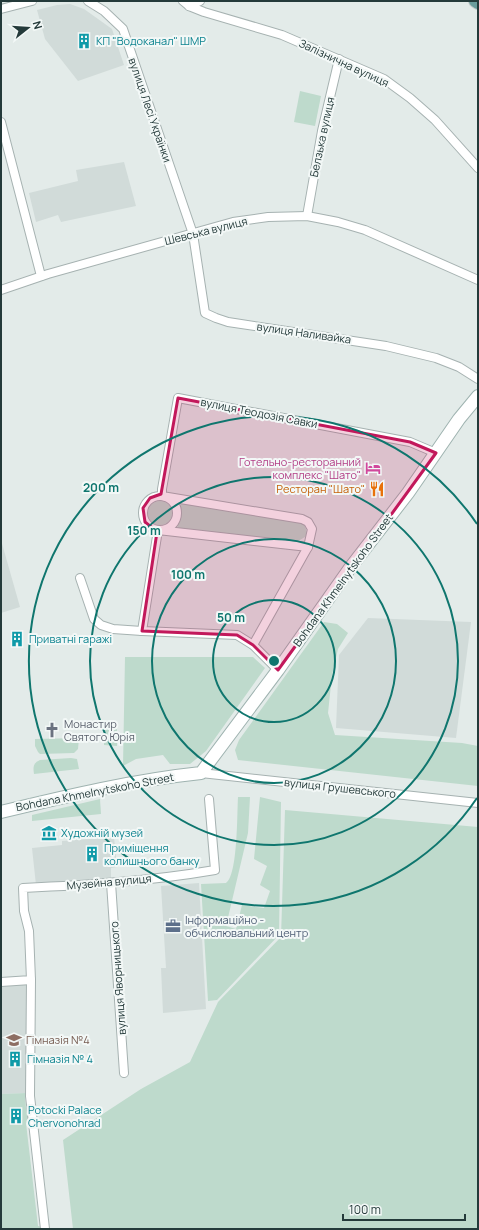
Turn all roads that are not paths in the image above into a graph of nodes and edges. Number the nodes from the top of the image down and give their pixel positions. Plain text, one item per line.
1 (32, 1) edge
2 (88, 1) edge
3 (200, 1) edge
4 (476, 1) edge
5 (186, 3) edge
6 (478, 3) edge
7 (1, 9) edge
8 (338, 59) junction
9 (1, 122) edge
10 (478, 168) edge
11 (307, 216) junction
12 (193, 234) junction
13 (41, 276) junction
14 (478, 280) edge
15 (1, 290) edge
16 (478, 379) edge
17 (478, 396) edge
18 (436, 453) junction
19 (162, 496) junction
20 (158, 530) junction
21 (308, 547) junction
22 (80, 578) dead end
23 (142, 631) junction
24 (253, 645) junction
25 (278, 670) junction
26 (201, 773) junction
27 (209, 799) dead end
28 (478, 803) edge
29 (1, 812) edge
30 (111, 883) junction
31 (31, 980) junction
32 (1, 982) edge
33 (124, 1074) dead end
34 (45, 1229) edge

1 - 7 street
2 - 12 street, вулиця Лесі Українки
3 - 5 street
4 - 6 main road
5 - 8 street, Залізнична вулиця
8 - 10 street, Залізнична вулиця
8 - 11 street, Белзька вулиця
9 - 13 street
11 - 12 street, Шевська вулиця
11 - 14 street, Шевська вулиця
12 - 13 street, Шевська вулиця
12 - 16 street, вулиця Наливайка
13 - 15 street, Шевська вулиця
17 - 18 main road, Bohdana Khmelnytskoho Street
18 - 19 street, вулиця Теодозія Савки
18 - 25 main road, Bohdana Khmelnytskoho Street
19 - 20 street
19 - 20 street
19 - 21 street
20 - 21 street
20 - 23 street
21 - 24 street
22 - 23 street
23 - 24 street
24 - 25 street
25 - 26 main road, Bohdana Khmelnytskoho Street
26 - 28 street, вулиця Грушевського
26 - 29 main road, Bohdana Khmelnytskoho Street
27 - 30 street, Музейна вулиця
30 - 31 street, Музейна вулиця
30 - 33 street, вулиця Яворницького
31 - 32 street
31 - 34 street, Музейна вулиця

